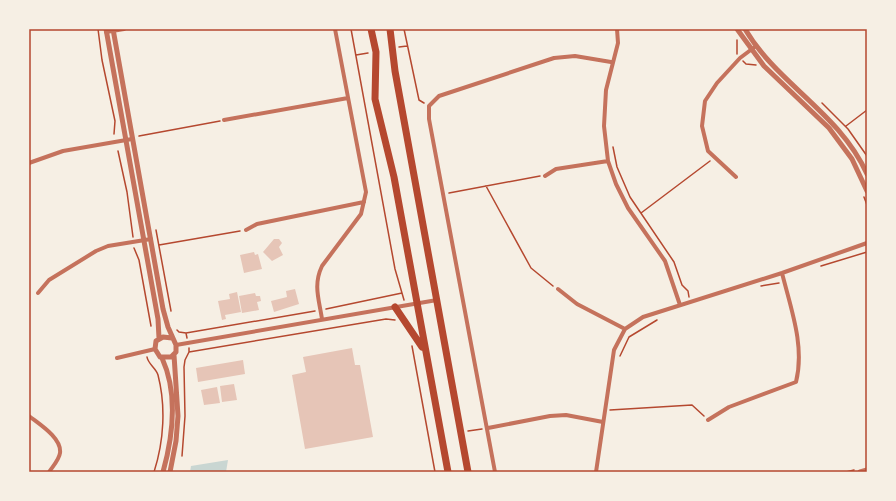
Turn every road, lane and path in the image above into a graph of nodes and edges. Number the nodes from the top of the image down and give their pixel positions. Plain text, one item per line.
1 (98, 29) edge
2 (124, 29) edge
3 (335, 29) edge
4 (350, 29) edge
5 (371, 29) edge
6 (390, 29) edge
7 (404, 29) edge
8 (617, 29) edge
9 (737, 29) edge
10 (745, 29) edge
11 (106, 30) edge
12 (113, 30) edge
13 (756, 46) junction
14 (751, 50) junction
15 (611, 62) junction
16 (348, 98) junction
17 (429, 106) junction
18 (867, 110) edge
19 (224, 120) joint
20 (138, 130) dead end
21 (840, 131) junction
22 (114, 134) dead end
23 (132, 139) junction
24 (125, 140) junction
25 (613, 147) dead end
26 (118, 151) dead end
27 (715, 157) junction
28 (608, 161) junction
29 (29, 163) edge
30 (867, 174) edge
31 (545, 176) joint
32 (736, 177) dead end
33 (486, 186) junction
34 (867, 191) edge
35 (444, 194) junction
36 (364, 202) junction
37 (640, 213) junction
38 (155, 224) dead end
39 (246, 230) joint
40 (151, 239) junction
41 (144, 240) junction
42 (133, 242) junction
43 (867, 243) edge
44 (159, 245) junction
45 (867, 252) edge
46 (818, 267) dead end
47 (782, 274) junction
48 (784, 282) junction
49 (760, 286) dead end
50 (558, 289) joint
51 (38, 293) dead end
52 (402, 293) junction
53 (437, 300) junction
54 (690, 302) junction
55 (416, 303) junction
56 (404, 305) junction
57 (680, 306) junction
58 (395, 307) junction
59 (321, 310) junction
60 (171, 312) dead end
61 (663, 318) dead end
62 (322, 319) junction
63 (404, 319) junction
64 (174, 326) dead end
65 (626, 329) junction
66 (152, 330) dead end
67 (186, 333) junction
68 (159, 338) junction
69 (172, 338) junction
70 (188, 343) junction
71 (176, 345) junction
72 (411, 345) dead end
73 (155, 349) junction
74 (146, 351) junction
75 (425, 351) junction
76 (189, 352) junction
77 (174, 355) junction
78 (117, 358) dead end
79 (162, 358) junction
80 (618, 363) dead end
81 (610, 405) dead end
82 (608, 410) junction
83 (29, 416) edge
84 (708, 420) joint
85 (603, 422) junction
86 (488, 428) junction
87 (182, 456) dead end
88 (867, 470) edge
89 (49, 472) edge
90 (154, 472) edge
91 (163, 472) edge
92 (170, 472) edge
93 (435, 472) edge
94 (448, 472) edge
95 (468, 472) edge
96 (495, 472) edge
97 (596, 472) edge
98 (860, 472) edge

1 - 22 path
2 - 12 street
3 - 16 street
4 - 52 path
5 - 55 highway
6 - 53 highway
7 - 17 path
8 - 15 street
9 - 14 street
10 - 13 street
11 - 12 street
11 - 24 street
12 - 23 street
13 - 14 street
13 - 21 street
14 - 27 street
14 - 34 street
15 - 17 street
15 - 28 street
16 - 19 street
16 - 36 street
17 - 35 street
18 - 21 path
19 - 20 path
21 - 30 street
23 - 24 street
23 - 40 street
24 - 29 street
24 - 41 street
25 - 37 path
26 - 42 path
27 - 32 street
27 - 37 path
28 - 31 street
28 - 57 street
31 - 33 path
33 - 35 path
33 - 50 path
35 - 86 street
36 - 39 street
36 - 59 street
37 - 54 path
38 - 44 path
39 - 44 path
40 - 41 street
40 - 69 street
41 - 42 street
41 - 68 street
42 - 51 street
42 - 66 path
43 - 47 street
44 - 60 path
45 - 46 path
47 - 48 street
47 - 54 street
48 - 49 path
48 - 84 street
50 - 65 street
52 - 56 path
52 - 59 path
53 - 55 street
53 - 95 highway
54 - 57 street
55 - 56 street
55 - 75 highway
56 - 58 street
57 - 65 street
58 - 62 street
58 - 63 highway
59 - 62 street
59 - 67 path
61 - 80 path
62 - 70 street
63 - 75 highway
63 - 76 path
64 - 67 path
65 - 82 street
67 - 70 path
68 - 69 street
68 - 73 street
69 - 71 street
70 - 71 street
70 - 76 path
71 - 77 street
72 - 93 path
73 - 74 street
73 - 79 street
74 - 78 street
74 - 90 path
75 - 94 highway
76 - 87 path
77 - 79 street
77 - 92 street
79 - 91 street
81 - 82 path
82 - 84 path
82 - 85 street
83 - 89 street
85 - 86 street
85 - 97 street
86 - 96 street
88 - 98 street

